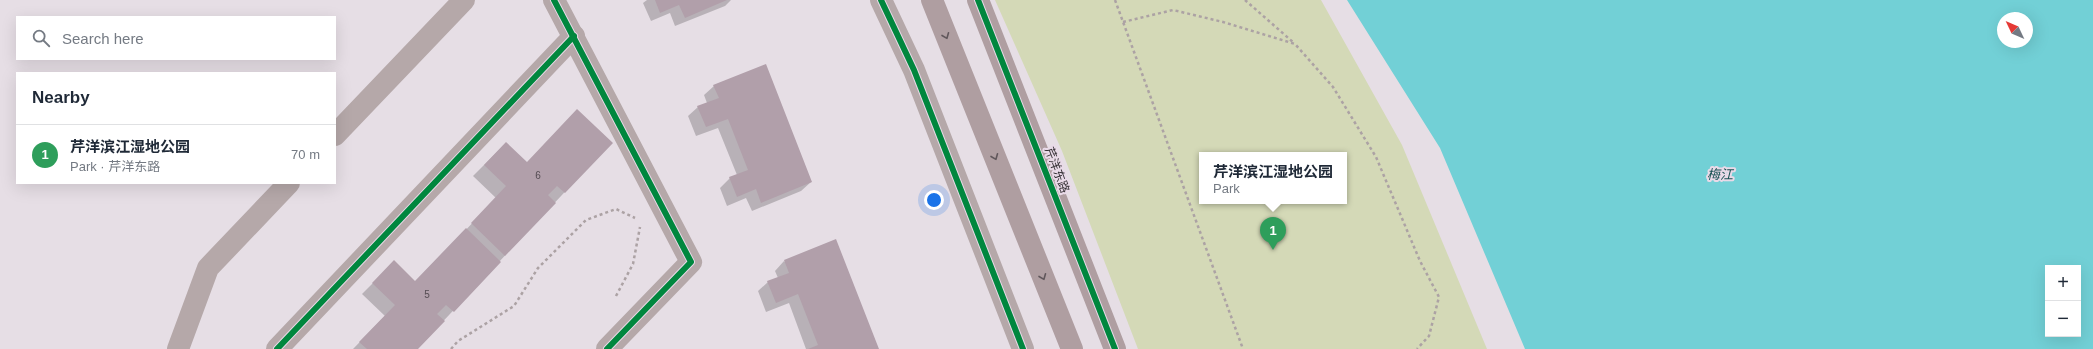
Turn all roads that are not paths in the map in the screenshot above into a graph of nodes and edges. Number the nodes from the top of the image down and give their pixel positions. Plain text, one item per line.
1 (464, 0) edge
2 (554, 0) edge
3 (882, 0) edge
4 (932, 0) edge
5 (978, 0) edge
6 (574, 36) junction
7 (336, 134) edge
8 (288, 184) edge
9 (178, 349) edge
10 (277, 349) edge
11 (607, 349) edge
12 (1023, 349) edge
13 (1072, 349) edge
14 (1115, 349) edge

1 - 7 street
2 - 6 street
3 - 12 street
4 -> 13 main road
5 - 14 main road, 芹洋东路
6 - 10 street
6 - 11 street
8 - 9 street

